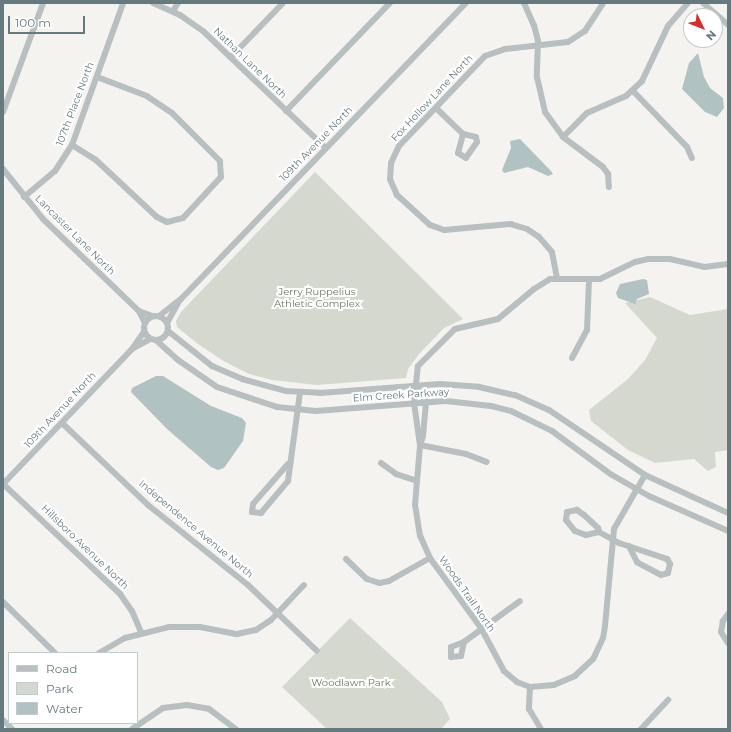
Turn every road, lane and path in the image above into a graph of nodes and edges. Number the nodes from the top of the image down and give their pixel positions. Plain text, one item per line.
1 (43, 3) edge
2 (123, 3) edge
3 (153, 3) edge
4 (178, 3) edge
5 (283, 3) edge
6 (390, 3) edge
7 (466, 3) edge
8 (524, 3) edge
9 (603, 3) edge
10 (688, 3) edge
11 (703, 3) edge
12 (173, 12) junction
13 (728, 25) edge
14 (538, 47) junction
15 (231, 57) junction
16 (97, 77) junction
17 (633, 90) junction
18 (436, 108) junction
19 (286, 111) junction
20 (3, 112) edge
21 (463, 134) dead end
22 (563, 136) junction
23 (72, 145) junction
24 (326, 148) junction
25 (692, 158) dead end
26 (3, 169) edge
27 (609, 187) dead end
28 (24, 197) junction
29 (728, 264) edge
30 (557, 278) junction
31 (589, 281) junction
32 (181, 299) junction
33 (139, 312) junction
34 (156, 316) junction
35 (145, 323) junction
36 (168, 323) junction
37 (168, 331) junction
38 (144, 332) junction
39 (150, 339) junction
40 (157, 341) junction
41 (132, 349) junction
42 (572, 358) dead end
43 (415, 385) junction
44 (300, 392) junction
45 (426, 402) junction
46 (414, 403) junction
47 (298, 409) junction
48 (62, 423) junction
49 (420, 445) junction
50 (487, 462) dead end
51 (381, 463) dead end
52 (288, 464) junction
53 (645, 475) junction
54 (417, 480) junction
55 (3, 484) edge
56 (636, 489) junction
57 (728, 512) edge
58 (728, 531) edge
59 (599, 532) junction
60 (612, 539) junction
61 (629, 546) junction
62 (430, 558) junction
63 (346, 559) dead end
64 (304, 585) dead end
65 (3, 602) edge
66 (520, 602) dead end
67 (278, 613) junction
68 (728, 614) edge
69 (481, 628) junction
70 (141, 632) junction
71 (464, 642) dead end
72 (728, 643) edge
73 (317, 651) dead end
74 (55, 652) edge
75 (101, 652) edge
76 (530, 687) junction
77 (668, 700) dead end
78 (3, 720) edge
79 (12, 729) edge
80 (132, 729) edge
81 (236, 729) edge
82 (541, 729) edge
83 (641, 729) edge

1 - 20 street
2 - 16 street, 107th Place North
3 - 12 street, Nathan Lane North
4 - 12 street
5 - 15 street
6 - 19 street
7 - 24 street, 109th Avenue North
8 - 14 street
9 - 14 street, Fox Hollow Lane North
10 - 17 street
11 - 13 street
12 - 15 street, Nathan Lane North
14 - 18 street, Fox Hollow Lane North
14 - 22 street
15 - 19 street, Nathan Lane North
16 - 23 street, 107th Place North
16 - 23 street
17 - 22 street
17 - 25 street
18 - 21 street
18 - 30 street, Fox Hollow Lane North
19 - 24 street, Nathan Lane North
22 - 27 street
23 - 28 street, 107th Place North
24 - 32 street, 109th Avenue North
26 - 28 street, Lancaster Lane North
28 - 33 street, Lancaster Lane North
29 - 31 street
30 - 31 street
30 - 43 street, Woods Trail North
31 - 42 street
32 - 34 street, 109th Avenue North
32 - 36 street, 109th Avenue North
33 - 34 street, Lancaster Lane North
33 - 35 street, Lancaster Lane North
34 - 35 street
34 - 36 street
35 - 38 street
36 - 37 street
37 - 40 street
37 - 44 street, Elm Creek Parkway
38 - 39 street
38 - 41 street, 109th Avenue North
39 - 40 street
39 - 41 street, 109th Avenue North
40 - 47 street, Elm Creek Parkway
41 - 48 street, 109th Avenue North
43 - 44 street, Elm Creek Parkway
43 - 45 street
43 - 46 street, Woods Trail North
43 - 53 street, Elm Creek Parkway
44 - 47 street
45 - 46 street, Elm Creek Parkway
45 - 49 street, Woods Trail North
45 - 56 street, Elm Creek Parkway
46 - 47 street, Elm Creek Parkway
46 - 49 street, Woods Trail North
47 - 52 street
48 - 55 street, 109th Avenue North
48 - 67 street, Independence Avenue North
49 - 50 street
49 - 54 street, Woods Trail North
51 - 54 street
52 - 52 street
53 - 56 street
53 - 57 street, Elm Creek Parkway
54 - 62 street, Woods Trail North
55 - 70 street, Hillsboro Avenue North
56 - 58 street, Elm Creek Parkway
56 - 60 street
59 - 59 street
59 - 60 street
60 - 61 street
60 - 76 street
61 - 61 street
62 - 63 street
62 - 69 street, Woods Trail North
64 - 67 street
65 - 74 street
66 - 69 street
67 - 70 street
67 - 73 street, Independence Avenue North
68 - 72 street
69 - 71 street
69 - 76 street, Woods Trail North
70 - 75 street
76 - 82 street
77 - 83 street
78 - 79 street
80 - 81 street

